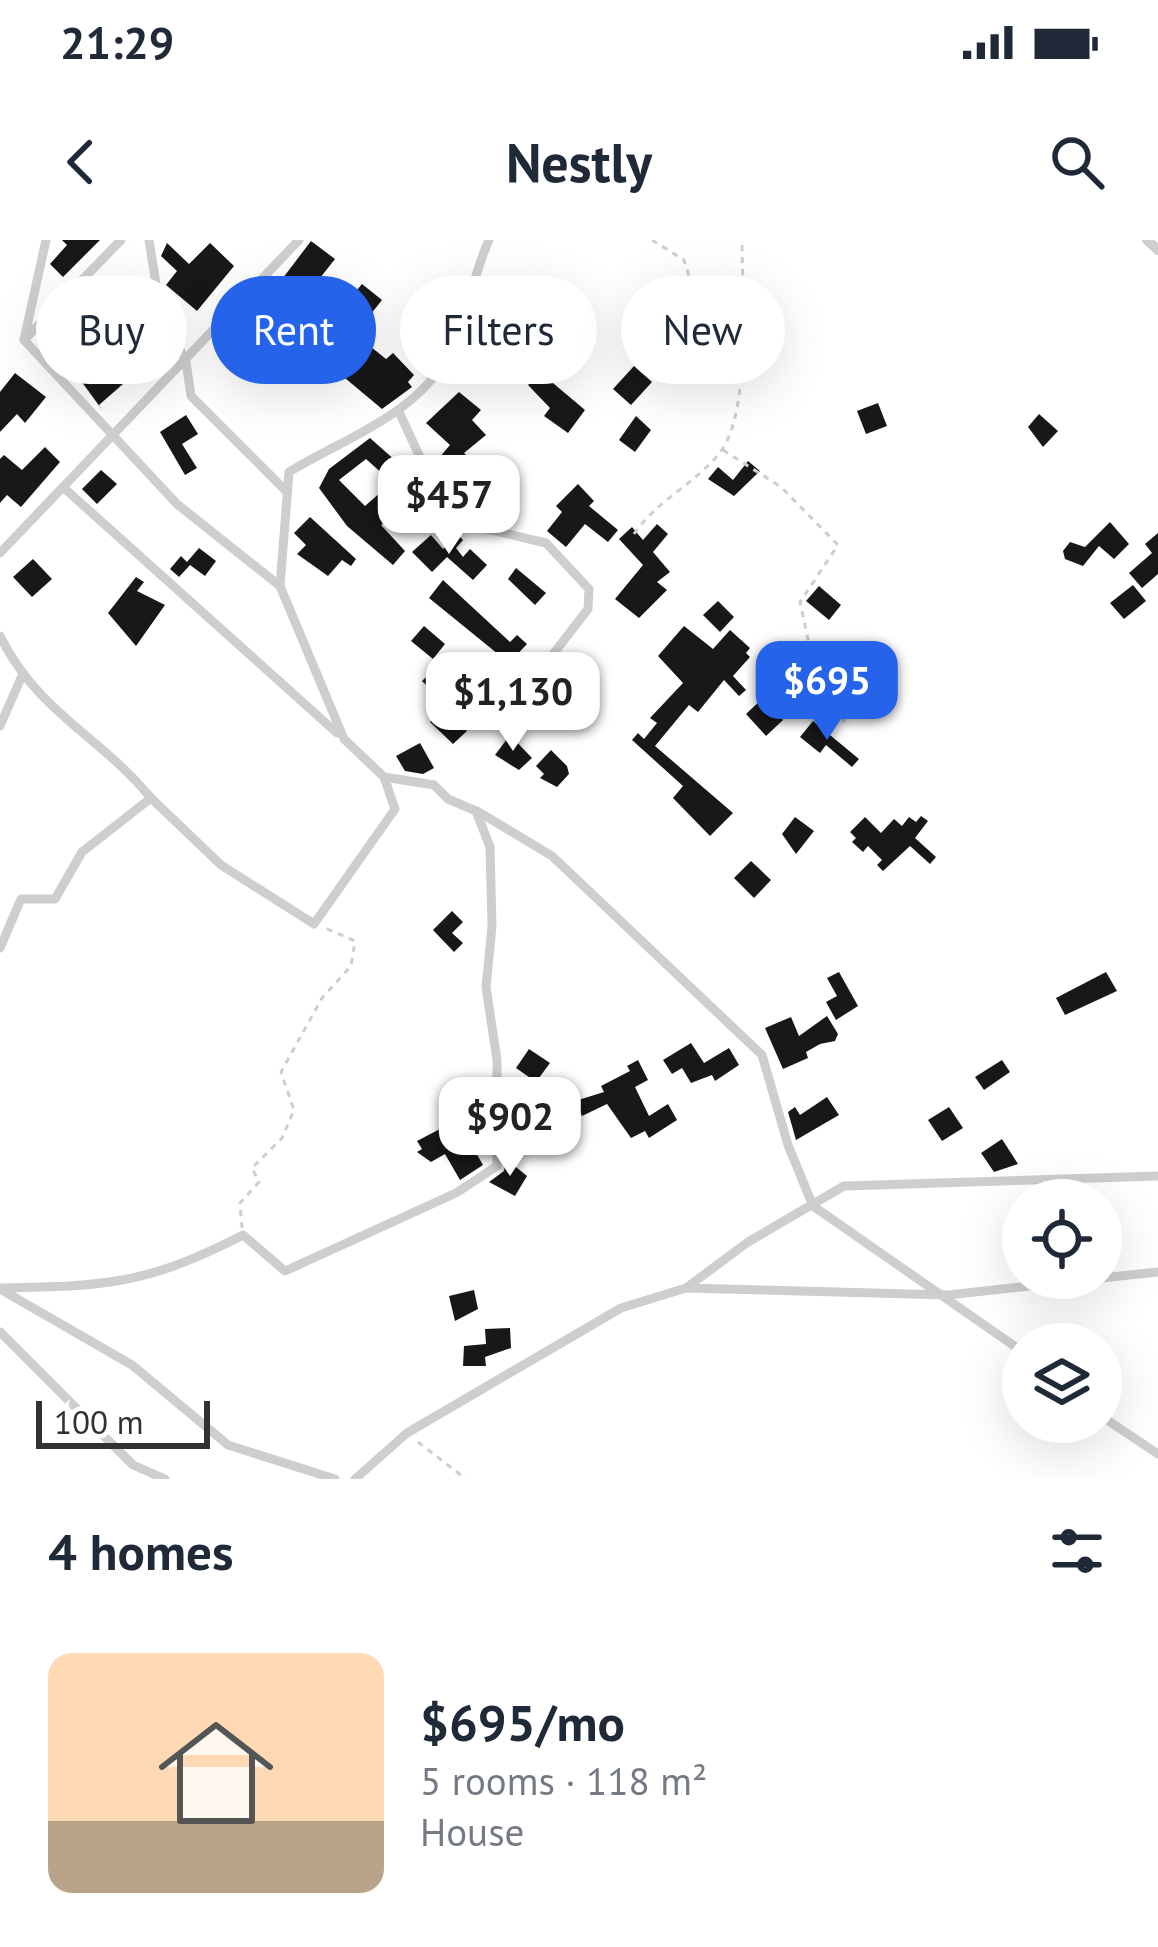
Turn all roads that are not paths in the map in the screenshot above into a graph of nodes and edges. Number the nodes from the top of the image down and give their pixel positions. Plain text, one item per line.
1 (46, 240) edge
2 (121, 240) edge
3 (149, 240) edge
4 (299, 240) edge
5 (489, 240) edge
6 (1148, 240) edge
7 (1158, 250) edge
8 (155, 276) edge
9 (24, 340) junction
10 (187, 361) edge
11 (187, 369) edge
12 (165, 384) edge
13 (400, 413) junction
14 (112, 439) junction
15 (64, 488) junction
16 (287, 492) junction
17 (0, 553) edge
18 (280, 586) junction
19 (0, 636) edge
20 (21, 678) junction
21 (520, 697) dead end
22 (0, 725) edge
23 (344, 739) junction
24 (384, 777) junction
25 (151, 798) junction
26 (476, 811) junction
27 (0, 948) edge
28 (1158, 1176) edge
29 (814, 1206) junction
30 (1158, 1272) edge
31 (1122, 1276) edge
32 (686, 1288) junction
33 (0, 1289) edge
34 (1002, 1289) edge
35 (948, 1295) junction
36 (0, 1331) edge
37 (1002, 1336) edge
38 (1122, 1430) edge
39 (1158, 1454) edge
40 (165, 1479) edge
41 (335, 1479) edge
42 (355, 1479) edge

1 - 9 street
2 - 9 street
3 - 8 street
4 - 10 street
5 - 13 street
6 - 7 street
9 - 14 street
11 - 16 street
12 - 14 street
13 - 16 street
13 - 21 street
14 - 15 street
14 - 18 street
15 - 17 street
15 - 23 street
16 - 18 street
18 - 23 street
19 - 20 street
20 - 22 street
20 - 25 street
23 - 24 street
24 - 25 street
24 - 26 street
25 - 27 street
26 - 29 street
26 - 33 street
28 - 29 street
29 - 32 street
29 - 35 street
30 - 31 street
32 - 35 street
32 - 42 street
33 - 41 street
34 - 35 street
35 - 37 street
36 - 40 street
38 - 39 street

